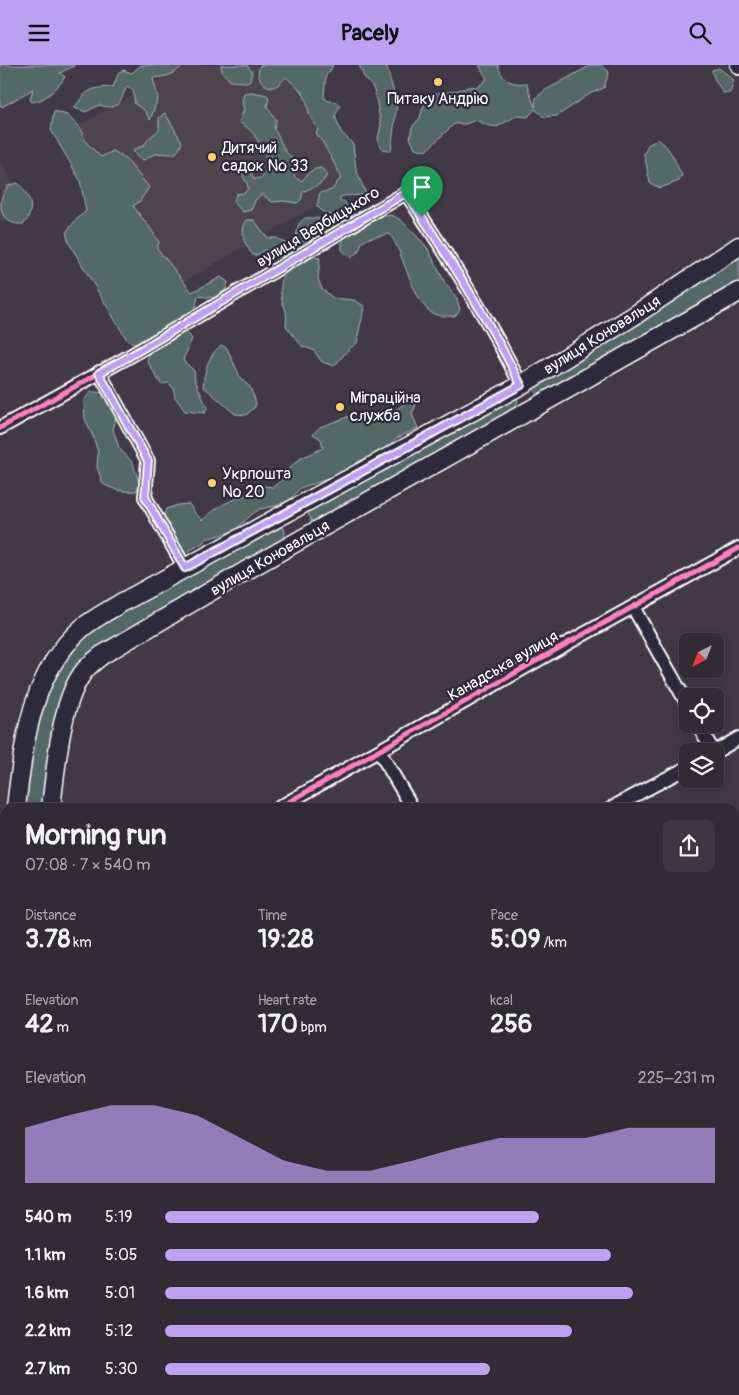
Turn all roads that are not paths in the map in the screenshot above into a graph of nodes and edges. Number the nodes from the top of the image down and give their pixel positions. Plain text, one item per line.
1 (737, 65) edge
2 (739, 68) edge
3 (739, 246) edge
4 (739, 292) edge
5 (99, 373) junction
6 (521, 385) junction
7 (532, 409) junction
8 (0, 428) edge
9 (739, 548) edge
10 (185, 568) junction
11 (633, 607) junction
12 (679, 689) edge
13 (739, 738) edge
14 (724, 746) edge
15 (379, 751) junction
16 (679, 772) edge
17 (17, 803) edge
18 (52, 803) edge
19 (287, 803) edge
20 (410, 803) edge
21 (620, 803) edge

1 - 2 street
3 - 6 main road, вулиця Коновальця
4 - 7 main road, вулиця Коновальця
5 - 6 street, вулиця Вербицького
5 - 8 street
5 - 10 street
6 - 7 main road
6 - 10 main road, вулиця Коновальця
7 - 18 main road, вулиця Коновальця
9 - 11 street, Канадська вулиця
10 - 17 main road, вулиця Коновальця
11 - 12 street
11 - 15 street, Канадська вулиця
13 - 14 street
15 - 19 street, Канадська вулиця
15 - 20 street
16 - 21 street

